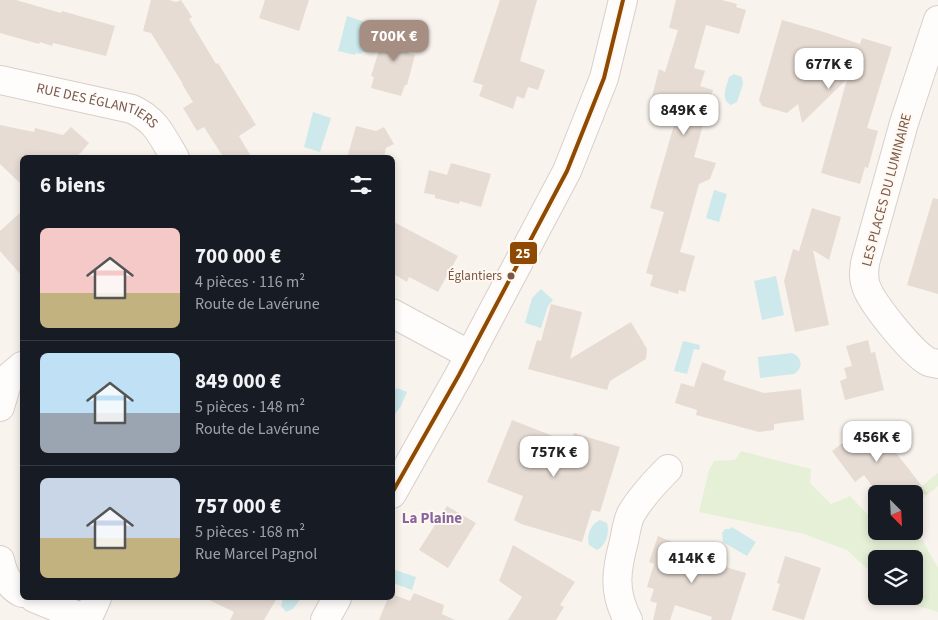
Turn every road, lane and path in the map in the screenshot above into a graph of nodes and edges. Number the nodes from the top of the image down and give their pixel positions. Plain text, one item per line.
1 (623, 0) edge
2 (938, 20) edge
3 (0, 80) edge
4 (173, 155) edge
5 (395, 316) edge
6 (470, 355) junction
7 (938, 364) edge
8 (20, 368) edge
9 (0, 407) edge
10 (668, 469) dead end
11 (395, 489) edge
12 (39, 600) edge
13 (96, 600) edge
14 (336, 600) edge
15 (87, 620) edge
16 (325, 620) edge
17 (628, 620) edge

1 - 6 street
2 - 7 street, LES PLACES DU LUMINAIRE
3 - 4 street, RUE DES ÉGLANTIERS
5 - 6 street
6 - 11 street
8 - 9 street
10 - 17 street
12 - 15 street
13 - 15 street
14 - 16 street

